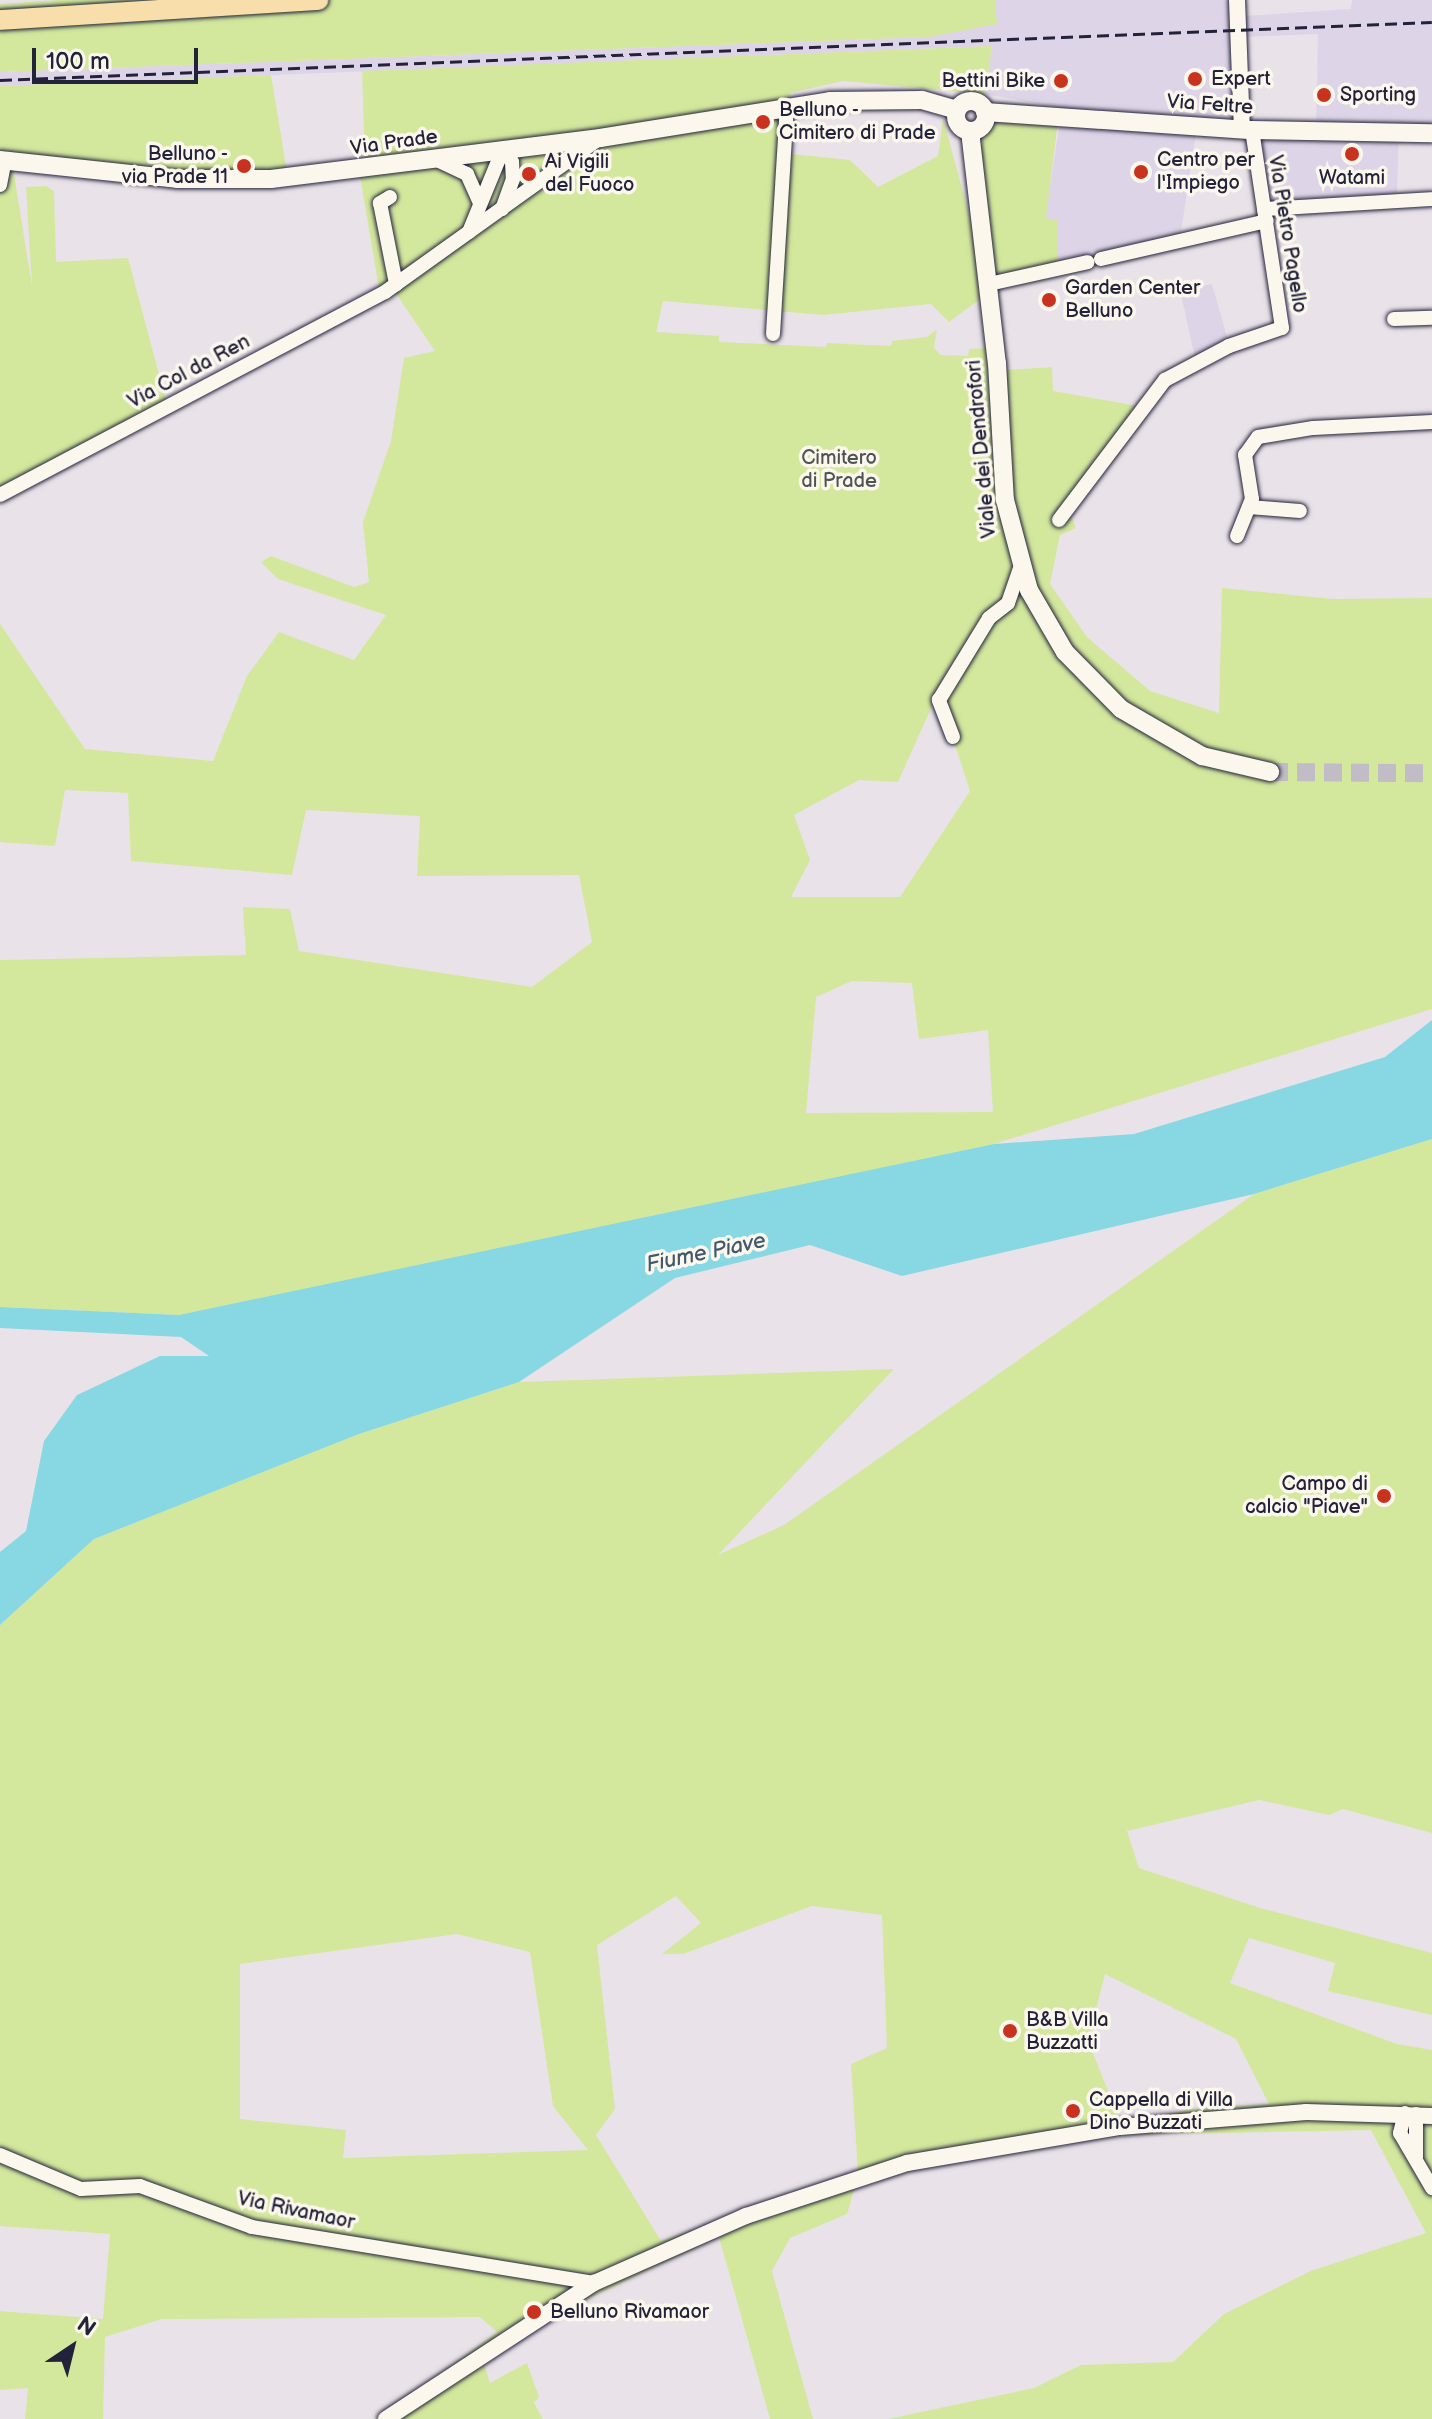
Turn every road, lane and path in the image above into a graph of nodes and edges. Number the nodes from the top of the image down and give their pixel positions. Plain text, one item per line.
1 (318, 0) edge
2 (1237, 0) edge
3 (0, 20) edge
4 (787, 106) junction
5 (957, 110) junction
6 (985, 112) junction
7 (1247, 130) junction
8 (970, 131) junction
9 (1432, 133) edge
10 (600, 138) junction
11 (503, 149) junction
12 (3, 160) edge
13 (435, 160) junction
14 (0, 185) edge
15 (486, 188) junction
16 (390, 197) dead end
17 (515, 198) junction
18 (1432, 199) edge
19 (480, 204) junction
20 (1266, 215) junction
21 (469, 232) junction
22 (396, 284) junction
23 (989, 284) junction
24 (1432, 318) edge
25 (1394, 319) dead end
26 (773, 334) dead end
27 (1432, 422) edge
28 (0, 495) edge
29 (1249, 507) junction
30 (1300, 511) dead end
31 (1059, 520) dead end
32 (1237, 536) dead end
33 (1020, 569) junction
34 (953, 737) dead end
35 (1270, 772) tunnel mouth
36 (1418, 2114) edge
37 (0, 2155) edge
38 (1432, 2188) edge
39 (594, 2283) junction
40 (386, 2419) edge

1 - 3 main road
2 - 7 street
4 - 5 main road, Via Prade
4 - 10 main road, Via Prade
4 - 26 street
5 - 6 main road
5 - 8 main road
6 - 7 main road, Via Feltre
6 - 8 main road
7 - 9 main road, Via Feltre
7 - 20 street, Via Pietro Pagello
8 - 23 main road, Viale dei Dendrofori
10 - 11 main road, Via Prade
10 - 17 street, Via Col da Ren
11 - 13 main road, Via Prade
11 - 15 street
11 - 17 street
12 - 13 main road, Via Prade
12 - 14 street, Via Prade
13 - 19 street
15 - 17 street
15 - 19 street
16 - 22 street
17 - 21 street, Via Col da Ren
18 - 20 street
19 - 21 street
20 - 23 street
20 - 31 street, Via Pietro Pagello
21 - 22 street, Via Col da Ren
22 - 28 street, Via Col da Ren
23 - 33 main road, Viale dei Dendrofori
24 - 25 street
27 - 29 street
29 - 30 street
29 - 32 street
33 - 34 street
33 - 35 main road, Viale dei Dendrofori
36 - 38 street
36 - 39 street
37 - 39 street, Via Rivamaor
39 - 40 street

